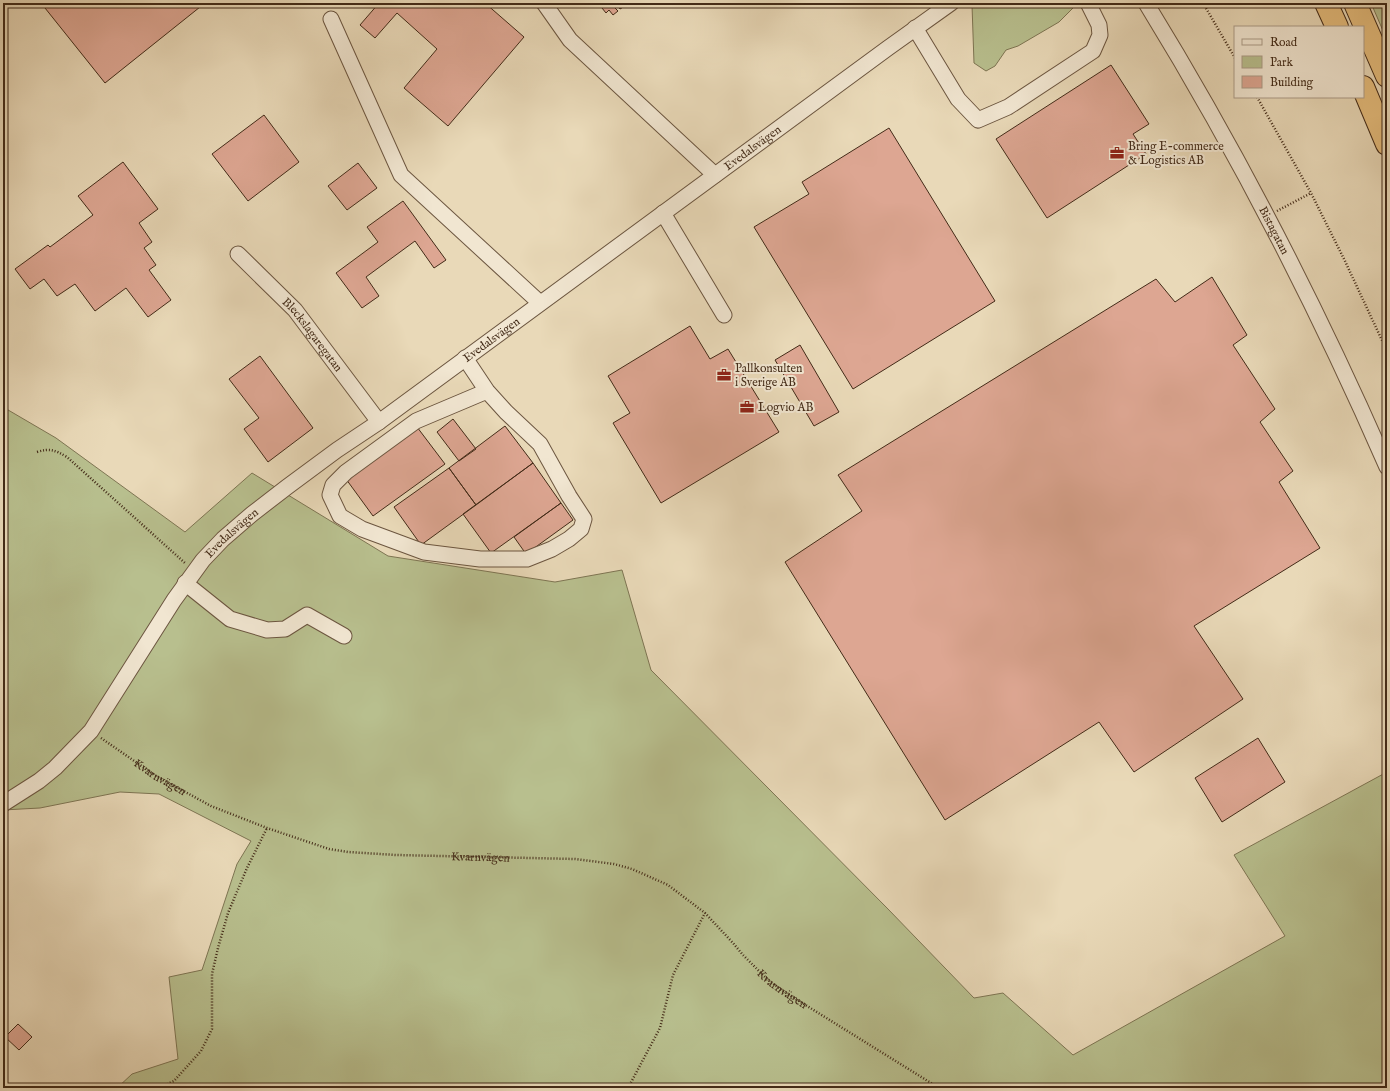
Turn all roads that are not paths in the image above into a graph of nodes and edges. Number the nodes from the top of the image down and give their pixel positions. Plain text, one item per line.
1 (544, 3) edge
2 (951, 3) edge
3 (1088, 3) edge
4 (1146, 3) edge
5 (1326, 3) edge
6 (1355, 3) edge
7 (331, 19) dead end
8 (1337, 26) edge
9 (915, 28) junction
10 (1387, 76) edge
11 (1364, 90) edge
12 (1387, 144) edge
13 (715, 176) junction
14 (663, 213) junction
15 (238, 254) dead end
16 (540, 303) junction
17 (724, 315) dead end
18 (466, 358) junction
19 (487, 391) junction
20 (379, 422) junction
21 (1387, 467) edge
22 (185, 583) junction
23 (344, 636) dead end
24 (3, 804) edge

1 - 13 street
2 - 9 street, Evedalsvägen
3 - 9 street
4 - 21 street, Bistagatan
5 - 8 highway
6 - 10 highway
7 - 16 street
9 - 13 street, Evedalsvägen
11 - 12 highway
13 - 14 street, Evedalsvägen
14 - 16 street, Evedalsvägen
14 - 17 street
15 - 20 street, Bleckslagaregatan
16 - 18 street, Evedalsvägen
18 - 19 street
18 - 20 street, Evedalsvägen
19 - 19 street
20 - 22 street, Evedalsvägen
22 - 23 street
22 - 24 street, Evedalsvägen

